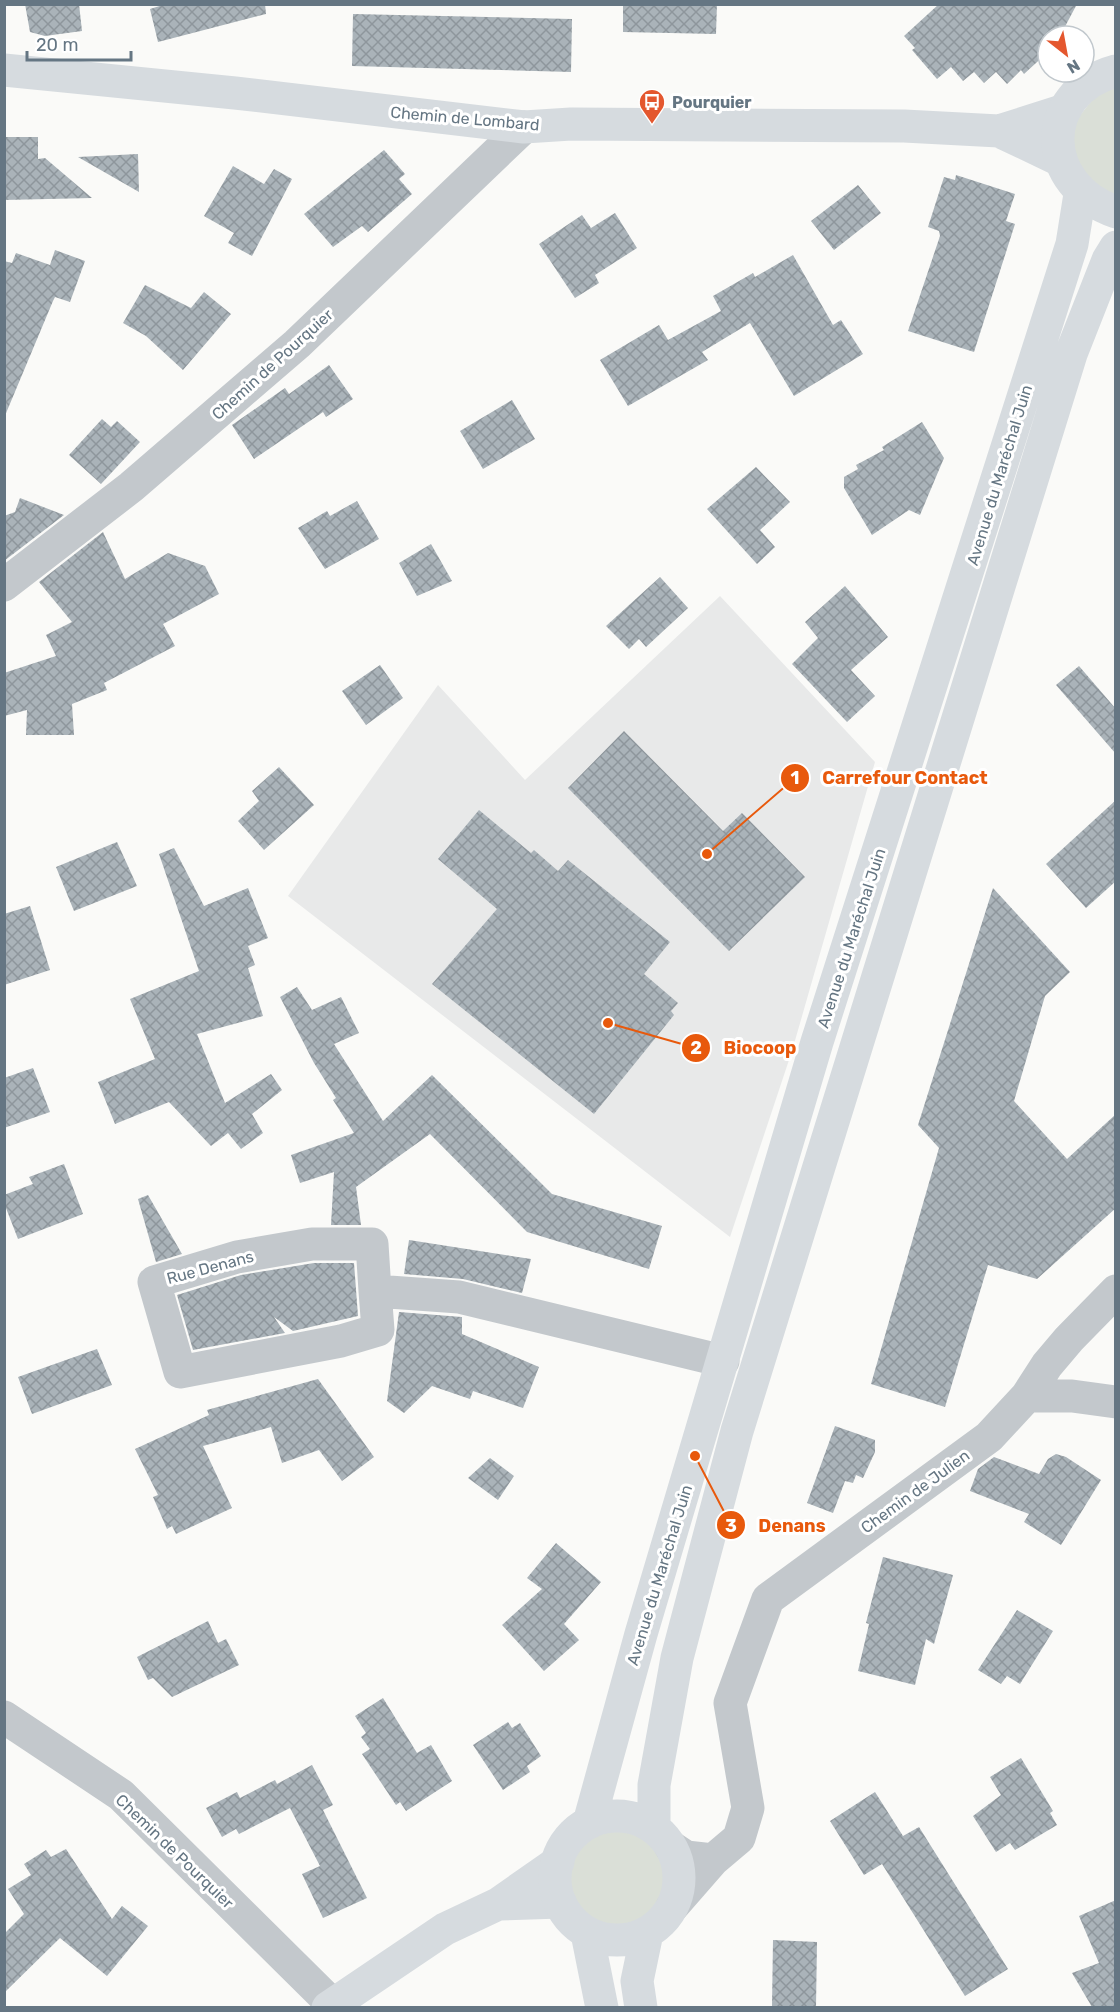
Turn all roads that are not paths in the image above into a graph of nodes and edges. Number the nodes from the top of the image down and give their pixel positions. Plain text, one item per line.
1 (1115, 69) edge
2 (4, 70) edge
3 (1065, 110) junction
4 (524, 127) junction
5 (999, 131) junction
6 (1060, 160) junction
7 (1080, 194) junction
8 (1116, 212) edge
9 (1116, 247) edge
10 (4, 585) edge
11 (375, 1291) junction
12 (1116, 1291) edge
13 (723, 1361) junction
14 (1028, 1395) junction
15 (1116, 1402) edge
16 (4, 1717) edge
17 (589, 1823) junction
18 (662, 1838) junction
19 (713, 1860) junction
20 (558, 1862) junction
21 (560, 1902) junction
22 (498, 1904) junction
23 (672, 1907) junction
24 (587, 1933) junction
25 (646, 1933) junction
26 (329, 2005) edge
27 (602, 2007) edge
28 (640, 2007) edge

1 - 3 main road
2 - 4 main road, Chemin de Lombard
3 - 5 main road, Chemin de Lombard
3 - 6 main road
4 - 5 main road, Chemin de Lombard
4 - 10 street, Chemin de Pourquier
5 - 6 main road, Chemin de Lombard
6 - 7 main road
7 - 8 main road
7 - 13 main road, Avenue du Maréchal Juin
9 - 18 main road, Avenue du Maréchal Juin
11 - 11 street, Rue Denans
11 - 13 street
12 - 14 street, Chemin de Julien
13 - 17 main road, Avenue du Maréchal Juin
14 - 15 street
14 - 19 street, Chemin de Julien
16 - 26 street, Chemin de Pourquier
17 - 18 main road
17 - 20 main road
18 - 19 street
18 - 23 main road
19 - 23 street, Chemin de Julien
20 - 21 main road
20 - 22 main road
21 - 22 main road
21 - 24 main road
22 - 26 main road
23 - 25 main road
24 - 25 main road
24 - 27 main road
25 - 28 main road

